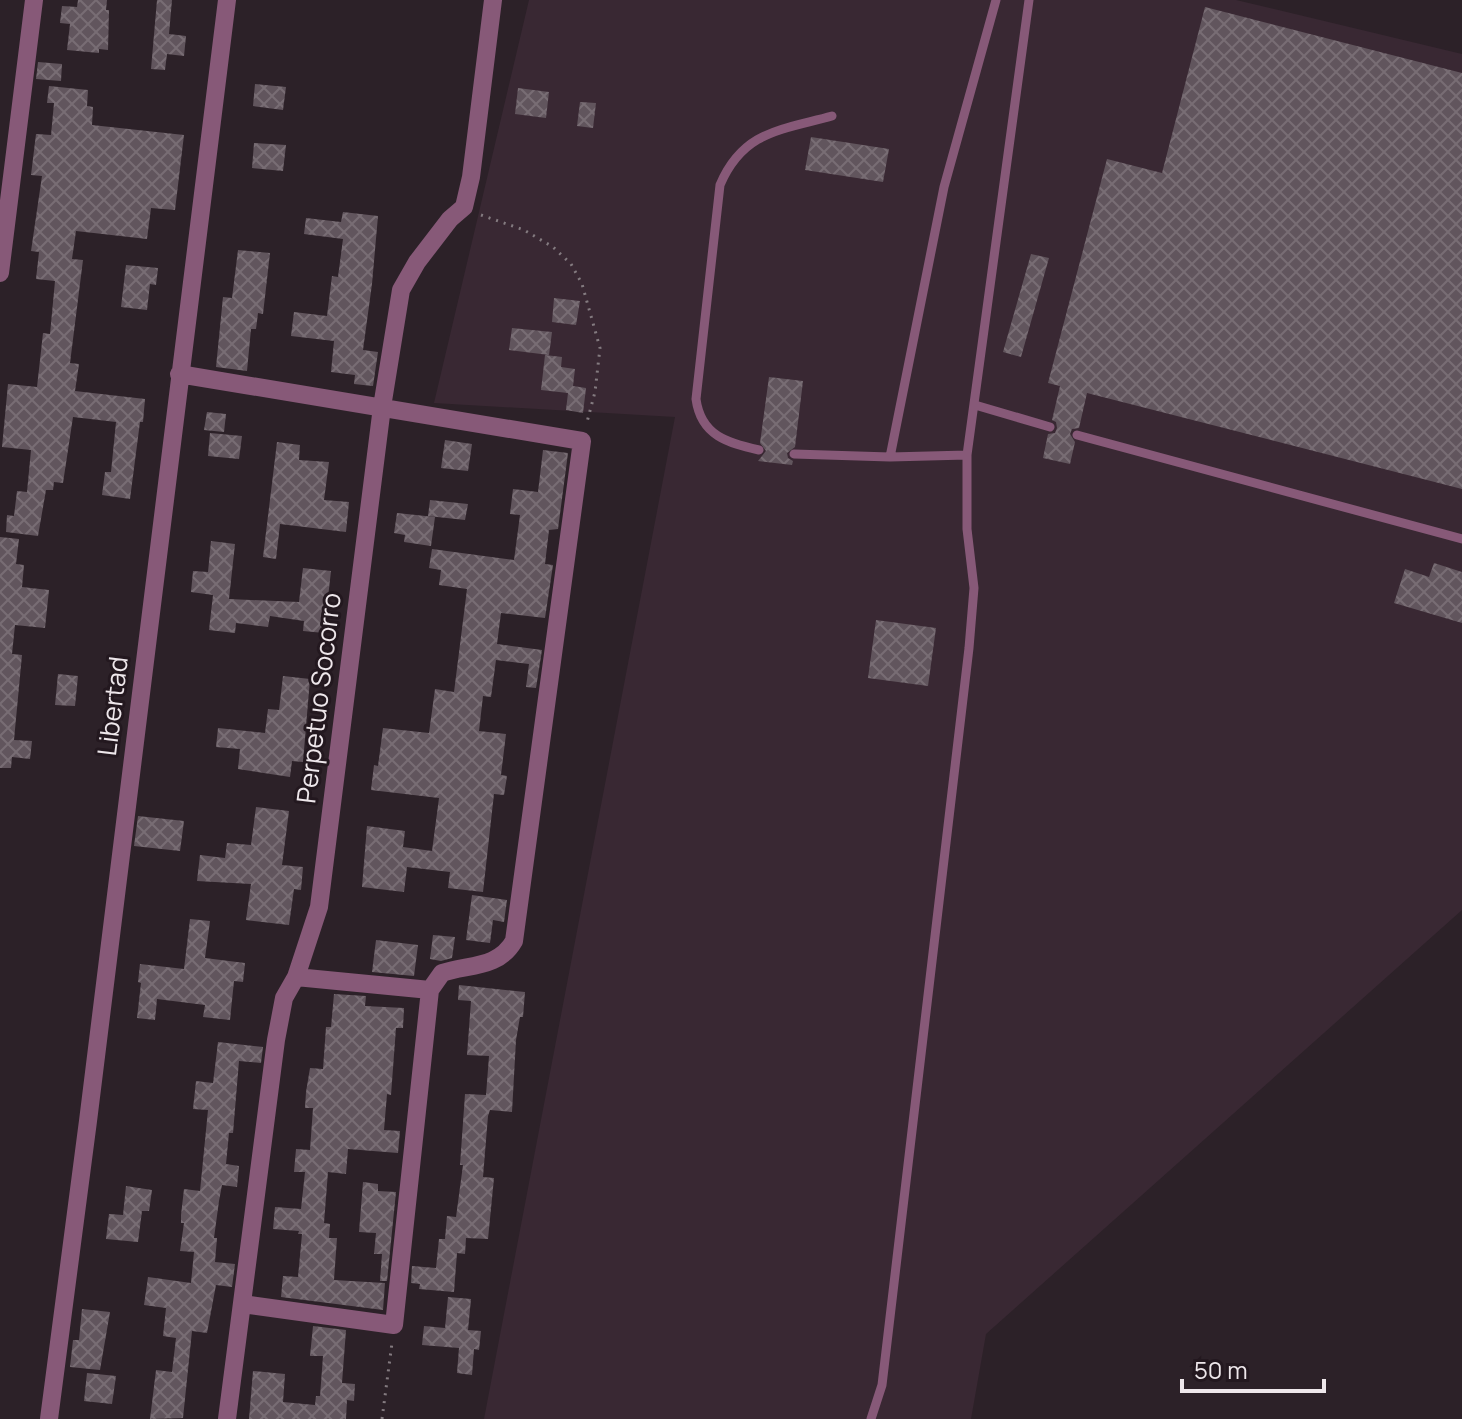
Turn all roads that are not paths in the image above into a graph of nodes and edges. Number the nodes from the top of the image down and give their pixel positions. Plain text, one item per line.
1 (34, 0) edge
2 (227, 0) edge
3 (493, 0) edge
4 (996, 0) edge
5 (1029, 0) edge
6 (832, 116) dead end
7 (0, 273) edge
8 (179, 374) junction
9 (975, 405) junction
10 (382, 407) junction
11 (1050, 427) dead end
12 (1077, 435) dead end
13 (759, 450) dead end
14 (794, 454) dead end
15 (967, 455) junction
16 (890, 457) junction
17 (1462, 539) edge
18 (296, 977) junction
19 (430, 990) junction
20 (242, 1304) junction
21 (49, 1419) edge
22 (227, 1419) edge
23 (871, 1419) edge

1 - 7 street
2 - 8 street, Libertad
3 - 10 street, Perpetuo Socorro
4 - 16 lane
5 - 9 lane
6 - 13 lane
8 - 10 street
8 - 21 street, Libertad
9 - 11 lane
9 - 15 lane
10 - 18 street, Perpetuo Socorro
10 - 19 street
12 - 17 lane
14 - 16 lane
15 - 16 lane
15 - 23 lane
18 - 19 street
18 - 20 street, Perpetuo Socorro
19 - 20 street
20 - 22 street, Perpetuo Socorro

